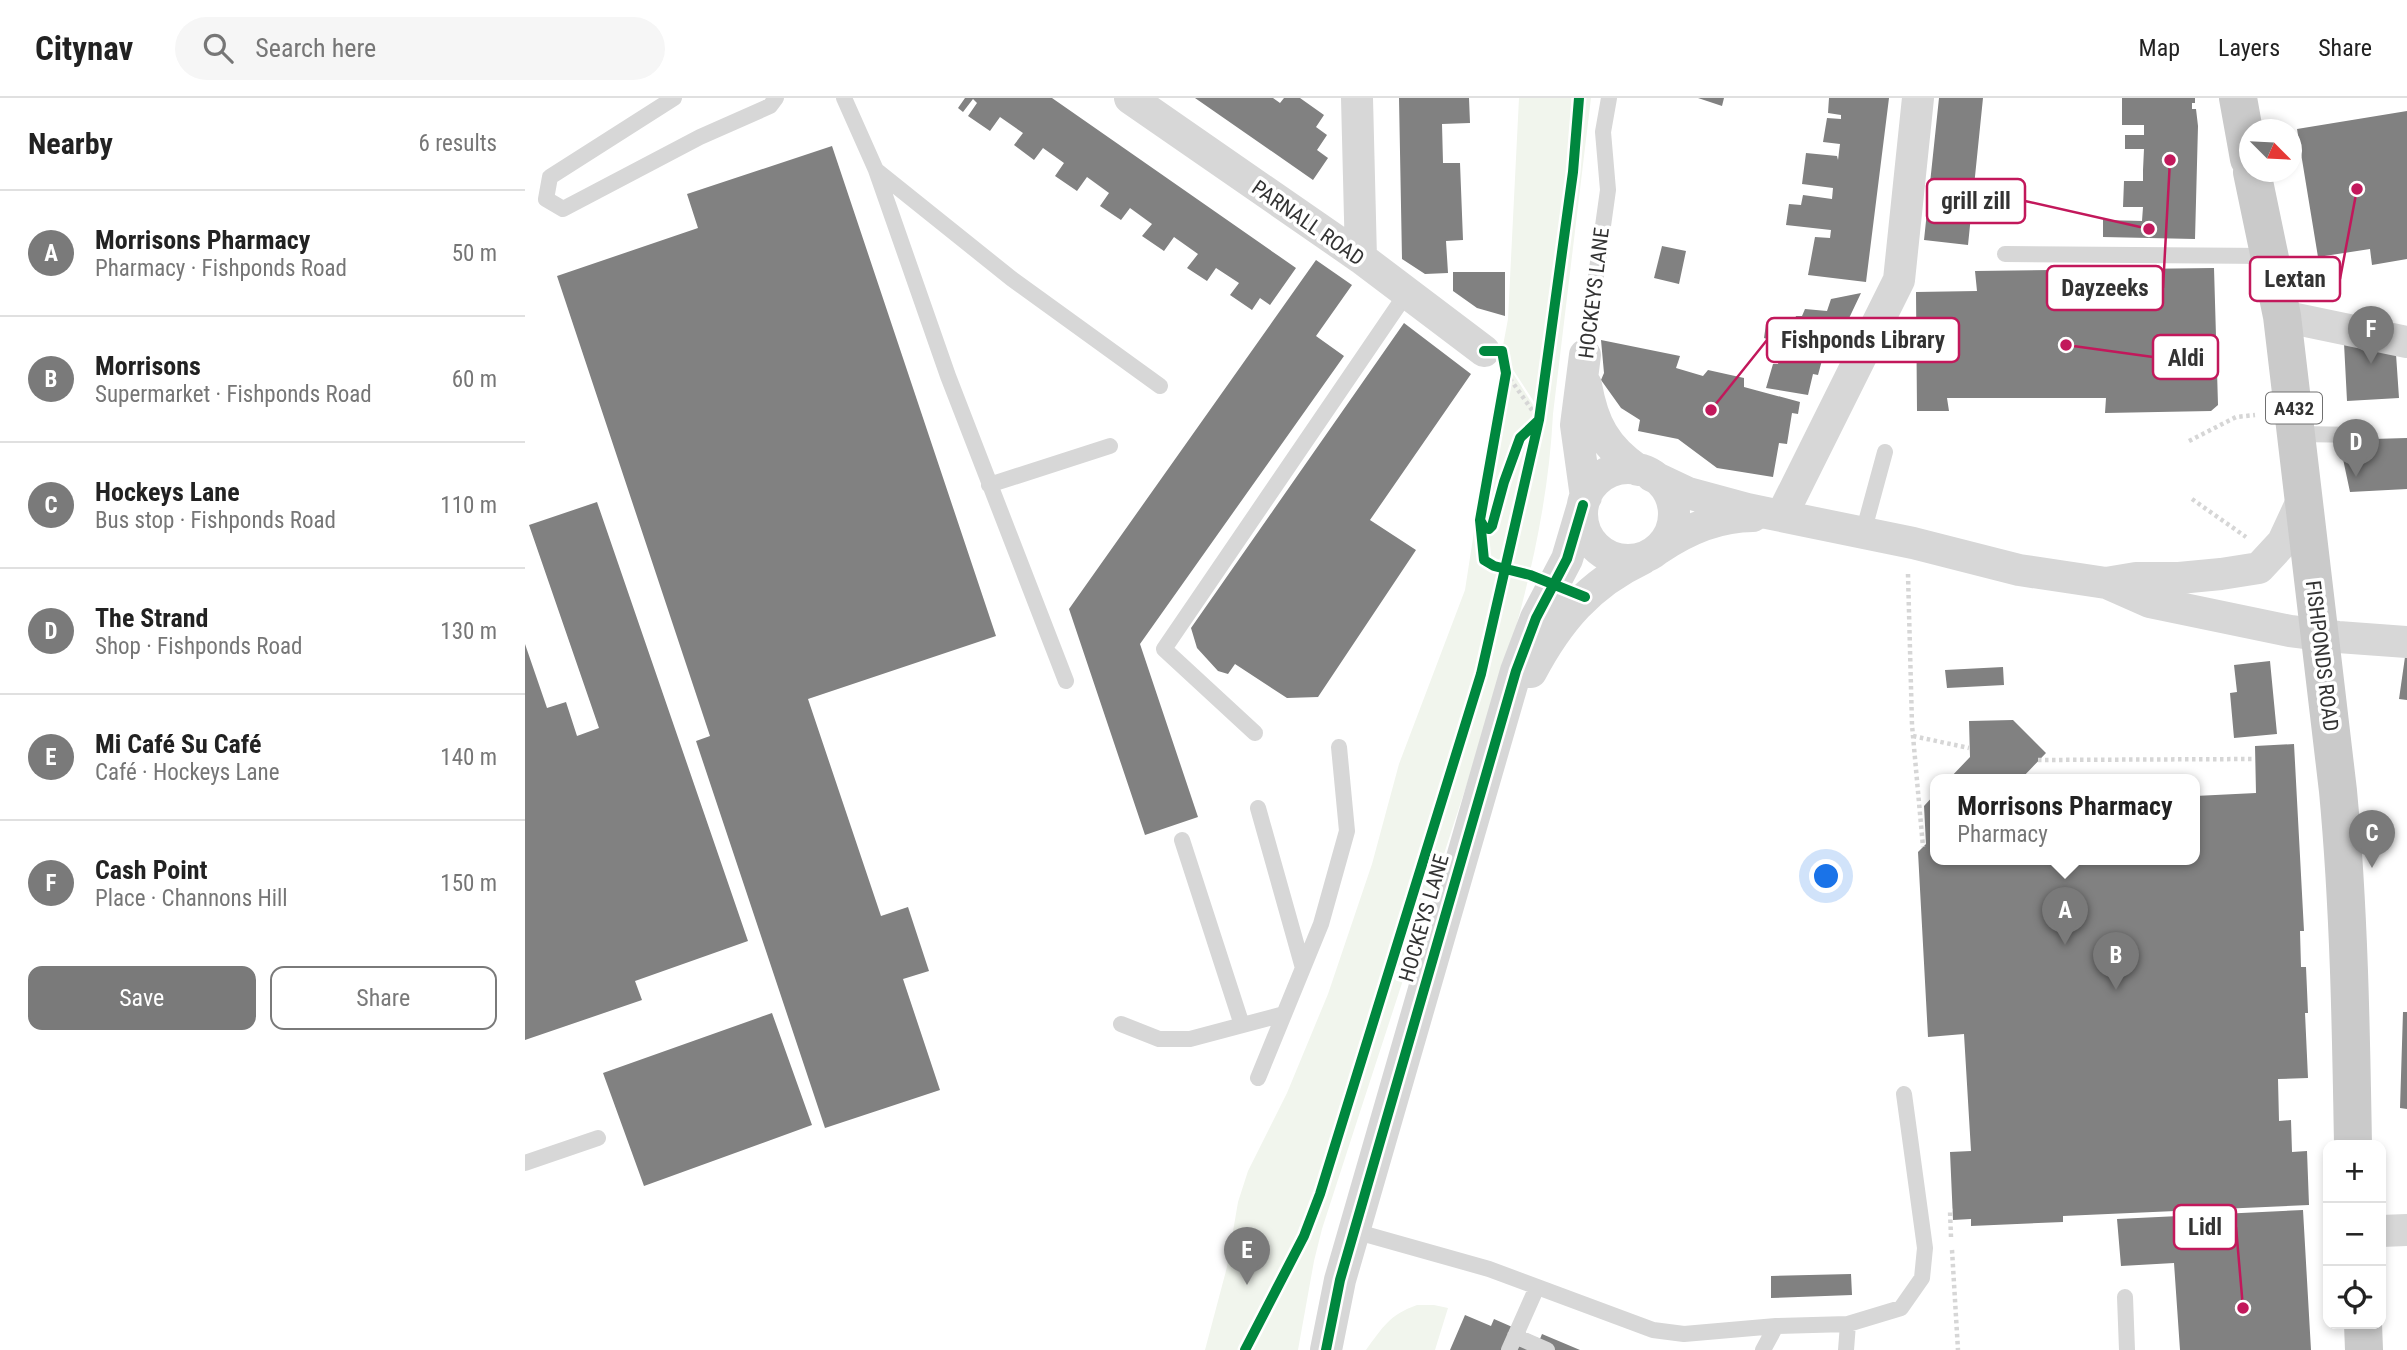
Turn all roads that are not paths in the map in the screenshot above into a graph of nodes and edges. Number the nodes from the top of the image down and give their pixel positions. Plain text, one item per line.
1 (674, 98) edge
2 (776, 98) edge
3 (844, 98) edge
4 (1130, 98) edge
5 (1357, 98) edge
6 (1609, 98) edge
7 (1918, 98) edge
8 (2238, 98) edge
9 (2242, 119) edge
10 (877, 170) junction
11 (2254, 182) edge
12 (2005, 254) dead end
13 (2269, 256) junction
14 (1360, 258) junction
15 (1406, 294) junction
16 (2282, 316) junction
17 (2407, 342) edge
18 (1585, 355) junction
19 (1495, 362) road end
20 (1160, 386) dead end
21 (2297, 434) junction
22 (2363, 435) dead end
23 (1110, 446) dead end
24 (1885, 452) dead end
25 (1645, 473) junction
26 (989, 485) junction
27 (1584, 501) junction
28 (2302, 501) junction
29 (1782, 515) junction
30 (1863, 533) junction
31 (1651, 553) junction
32 (2106, 583) junction
33 (2319, 635) junction
34 (2407, 642) edge
35 (1066, 681) dead end
36 (1255, 733) dead end
37 (1496, 742) junction
38 (1339, 747) dead end
39 (1258, 808) dead end
40 (1182, 840) dead end
41 (1303, 968) junction
42 (1284, 1014) junction
43 (1121, 1024) dead end
44 (1242, 1025) junction
45 (1258, 1078) dead end
46 (1904, 1094) dead end
47 (598, 1139) dead end
48 (2353, 1140) edge
49 (525, 1163) edge
50 (2407, 1230) edge
51 (1354, 1231) junction
52 (2386, 1231) edge
53 (1537, 1287) junction
54 (2125, 1297) dead end
55 (1848, 1324) junction
56 (1776, 1326) junction
57 (2363, 1329) edge
58 (1512, 1343) edge
59 (1326, 1350) edge
60 (1547, 1350) edge
61 (1763, 1350) edge
62 (1846, 1350) edge
63 (2127, 1350) edge
64 (2364, 1350) edge

1 - 2 lane
3 - 10 lane
4 - 14 street, PARNALL ROAD
5 - 14 street
6 - 18 lane, HOCKEYS LANE
7 - 29 street
8 - 9 main road
10 - 20 lane
10 - 26 lane
11 - 13 main road, FISHPONDS ROAD / A432
12 - 13 lane
13 - 16 main road, FISHPONDS ROAD / A432
14 - 15 street, PARNALL ROAD
15 - 19 street, PARNALL ROAD
15 - 36 lane
16 - 17 street
16 - 21 main road, FISHPONDS ROAD / A432
18 - 25 street, HOCKEYS LANE
18 - 27 street
21 - 22 lane
21 - 28 main road, FISHPONDS ROAD / A432
23 - 26 lane
24 - 30 lane
25 - 27 street, HOCKEYS LANE
25 - 29 street, HOCKEYS LANE
25 - 31 street, HOCKEYS LANE
26 - 35 lane
27 - 31 street
27 - 37 street, HOCKEYS LANE
28 - 32 street, HOCKEYS LANE
28 - 33 main road, FISHPONDS ROAD / A432
29 - 30 street, HOCKEYS LANE
29 - 31 street, HOCKEYS LANE
30 - 32 street, HOCKEYS LANE
31 - 37 street, HOCKEYS LANE
32 - 33 street, HOCKEYS LANE
33 - 34 street, HOCKEYS LANE
33 - 48 main road, FISHPONDS ROAD / A432
37 - 51 street, HOCKEYS LANE
38 - 41 lane
39 - 41 lane
40 - 44 lane
41 - 42 lane
42 - 44 lane
42 - 45 lane
43 - 44 lane
46 - 55 lane
47 - 49 lane
50 - 52 street
51 - 53 lane
51 - 59 street, HOCKEYS LANE
53 - 56 lane
53 - 58 lane
54 - 63 lane
55 - 56 lane
55 - 62 lane
56 - 61 lane
57 - 64 main road
58 - 60 lane

